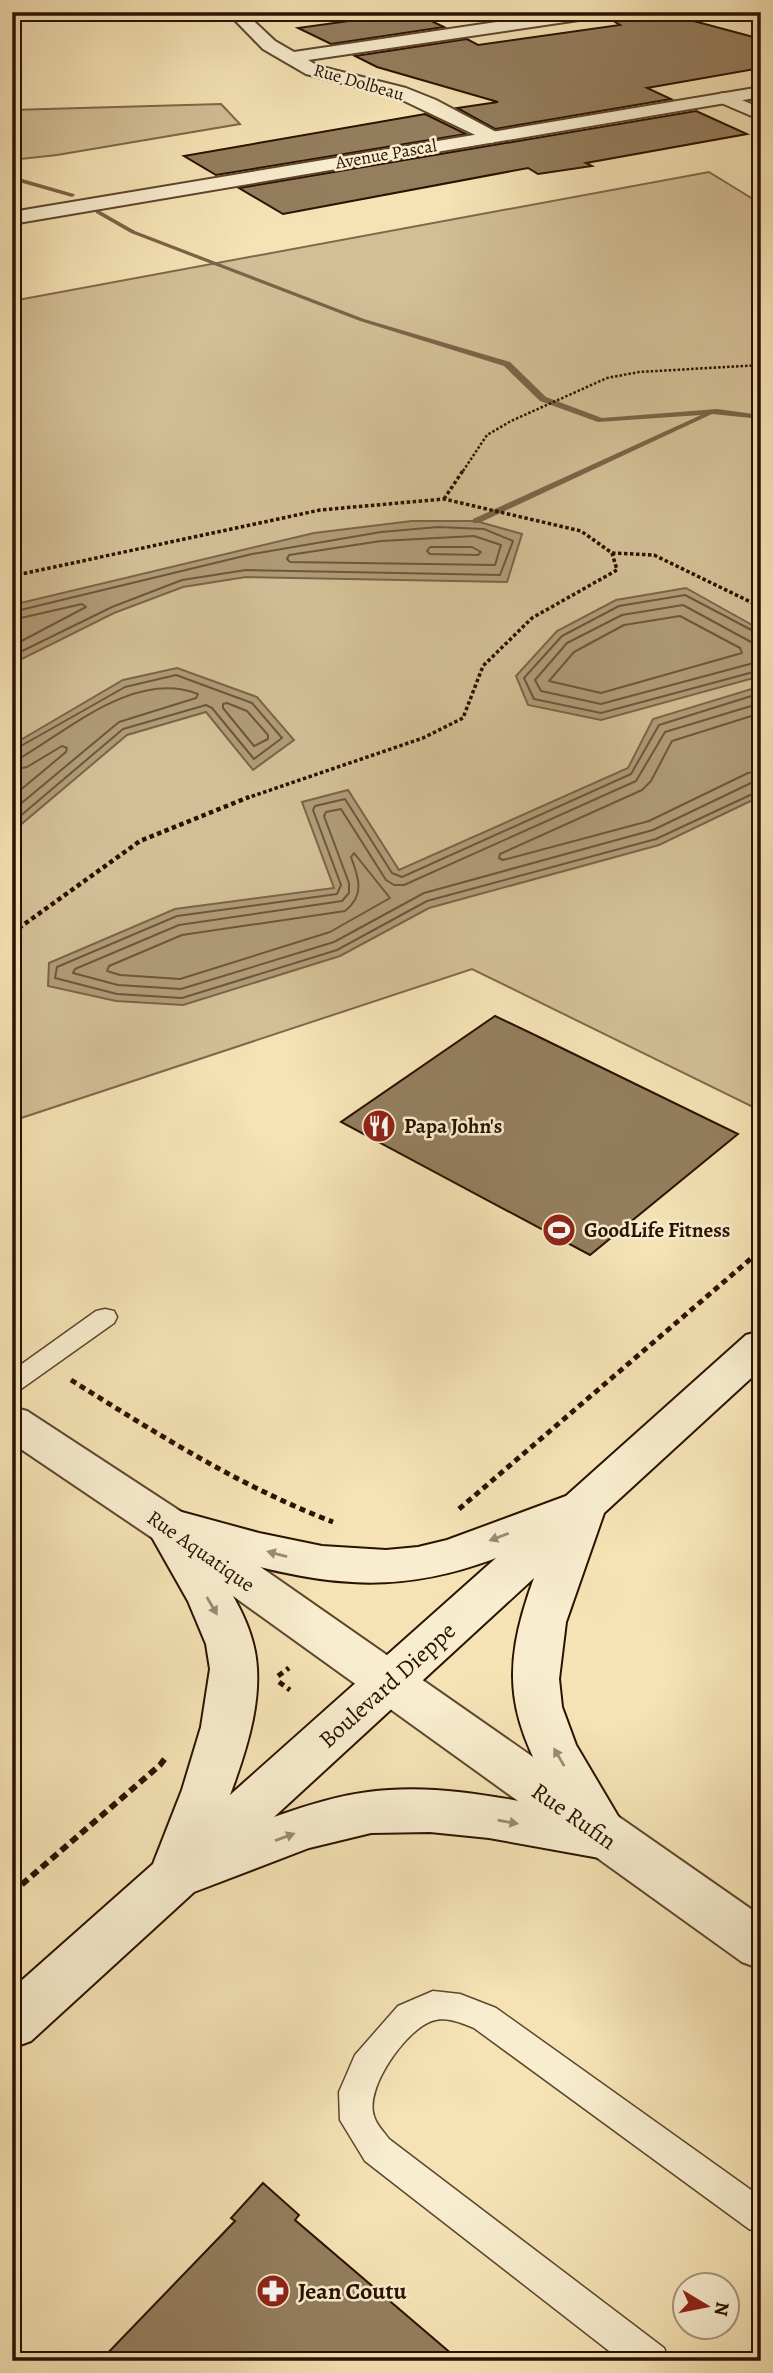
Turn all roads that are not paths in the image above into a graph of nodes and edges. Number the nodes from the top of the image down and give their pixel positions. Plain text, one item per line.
1 (235, 12) edge
2 (464, 12) edge
3 (599, 12) edge
4 (499, 27) junction
5 (290, 58) junction
6 (761, 92) edge
7 (725, 98) junction
8 (761, 115) edge
9 (492, 137) junction
10 (12, 218) edge
11 (106, 1318) dead end
12 (761, 1345) edge
13 (12, 1383) edge
14 (12, 1422) edge
15 (585, 1504) junction
16 (167, 1525) junction
17 (388, 1683) junction
18 (605, 1838) junction
19 (174, 1877) junction
20 (761, 1946) edge
21 (12, 2024) edge
22 (761, 2217) edge
23 (648, 2360) edge

1 - 5 street, Rue Dolbeau
2 - 4 street
3 - 4 street
4 - 5 street
5 - 9 street, Rue Dolbeau
6 - 7 street, Avenue Pascal
7 - 8 street
7 - 9 street, Avenue Pascal
9 - 10 street, Avenue Pascal
11 - 13 lane
12 - 15 street, Boulevard Dieppe
14 - 16 street, Rue Aquatique
15 -> 16 street
15 - 17 street, Boulevard Dieppe
18 -> 15 street
16 - 17 street, Rue Aquatique
16 -> 19 street
17 - 18 street, Rue Rufin
17 - 19 street, Boulevard Dieppe
19 -> 18 street
18 - 20 street, Rue Rufin
19 - 21 street, Boulevard Dieppe
22 - 23 lane

